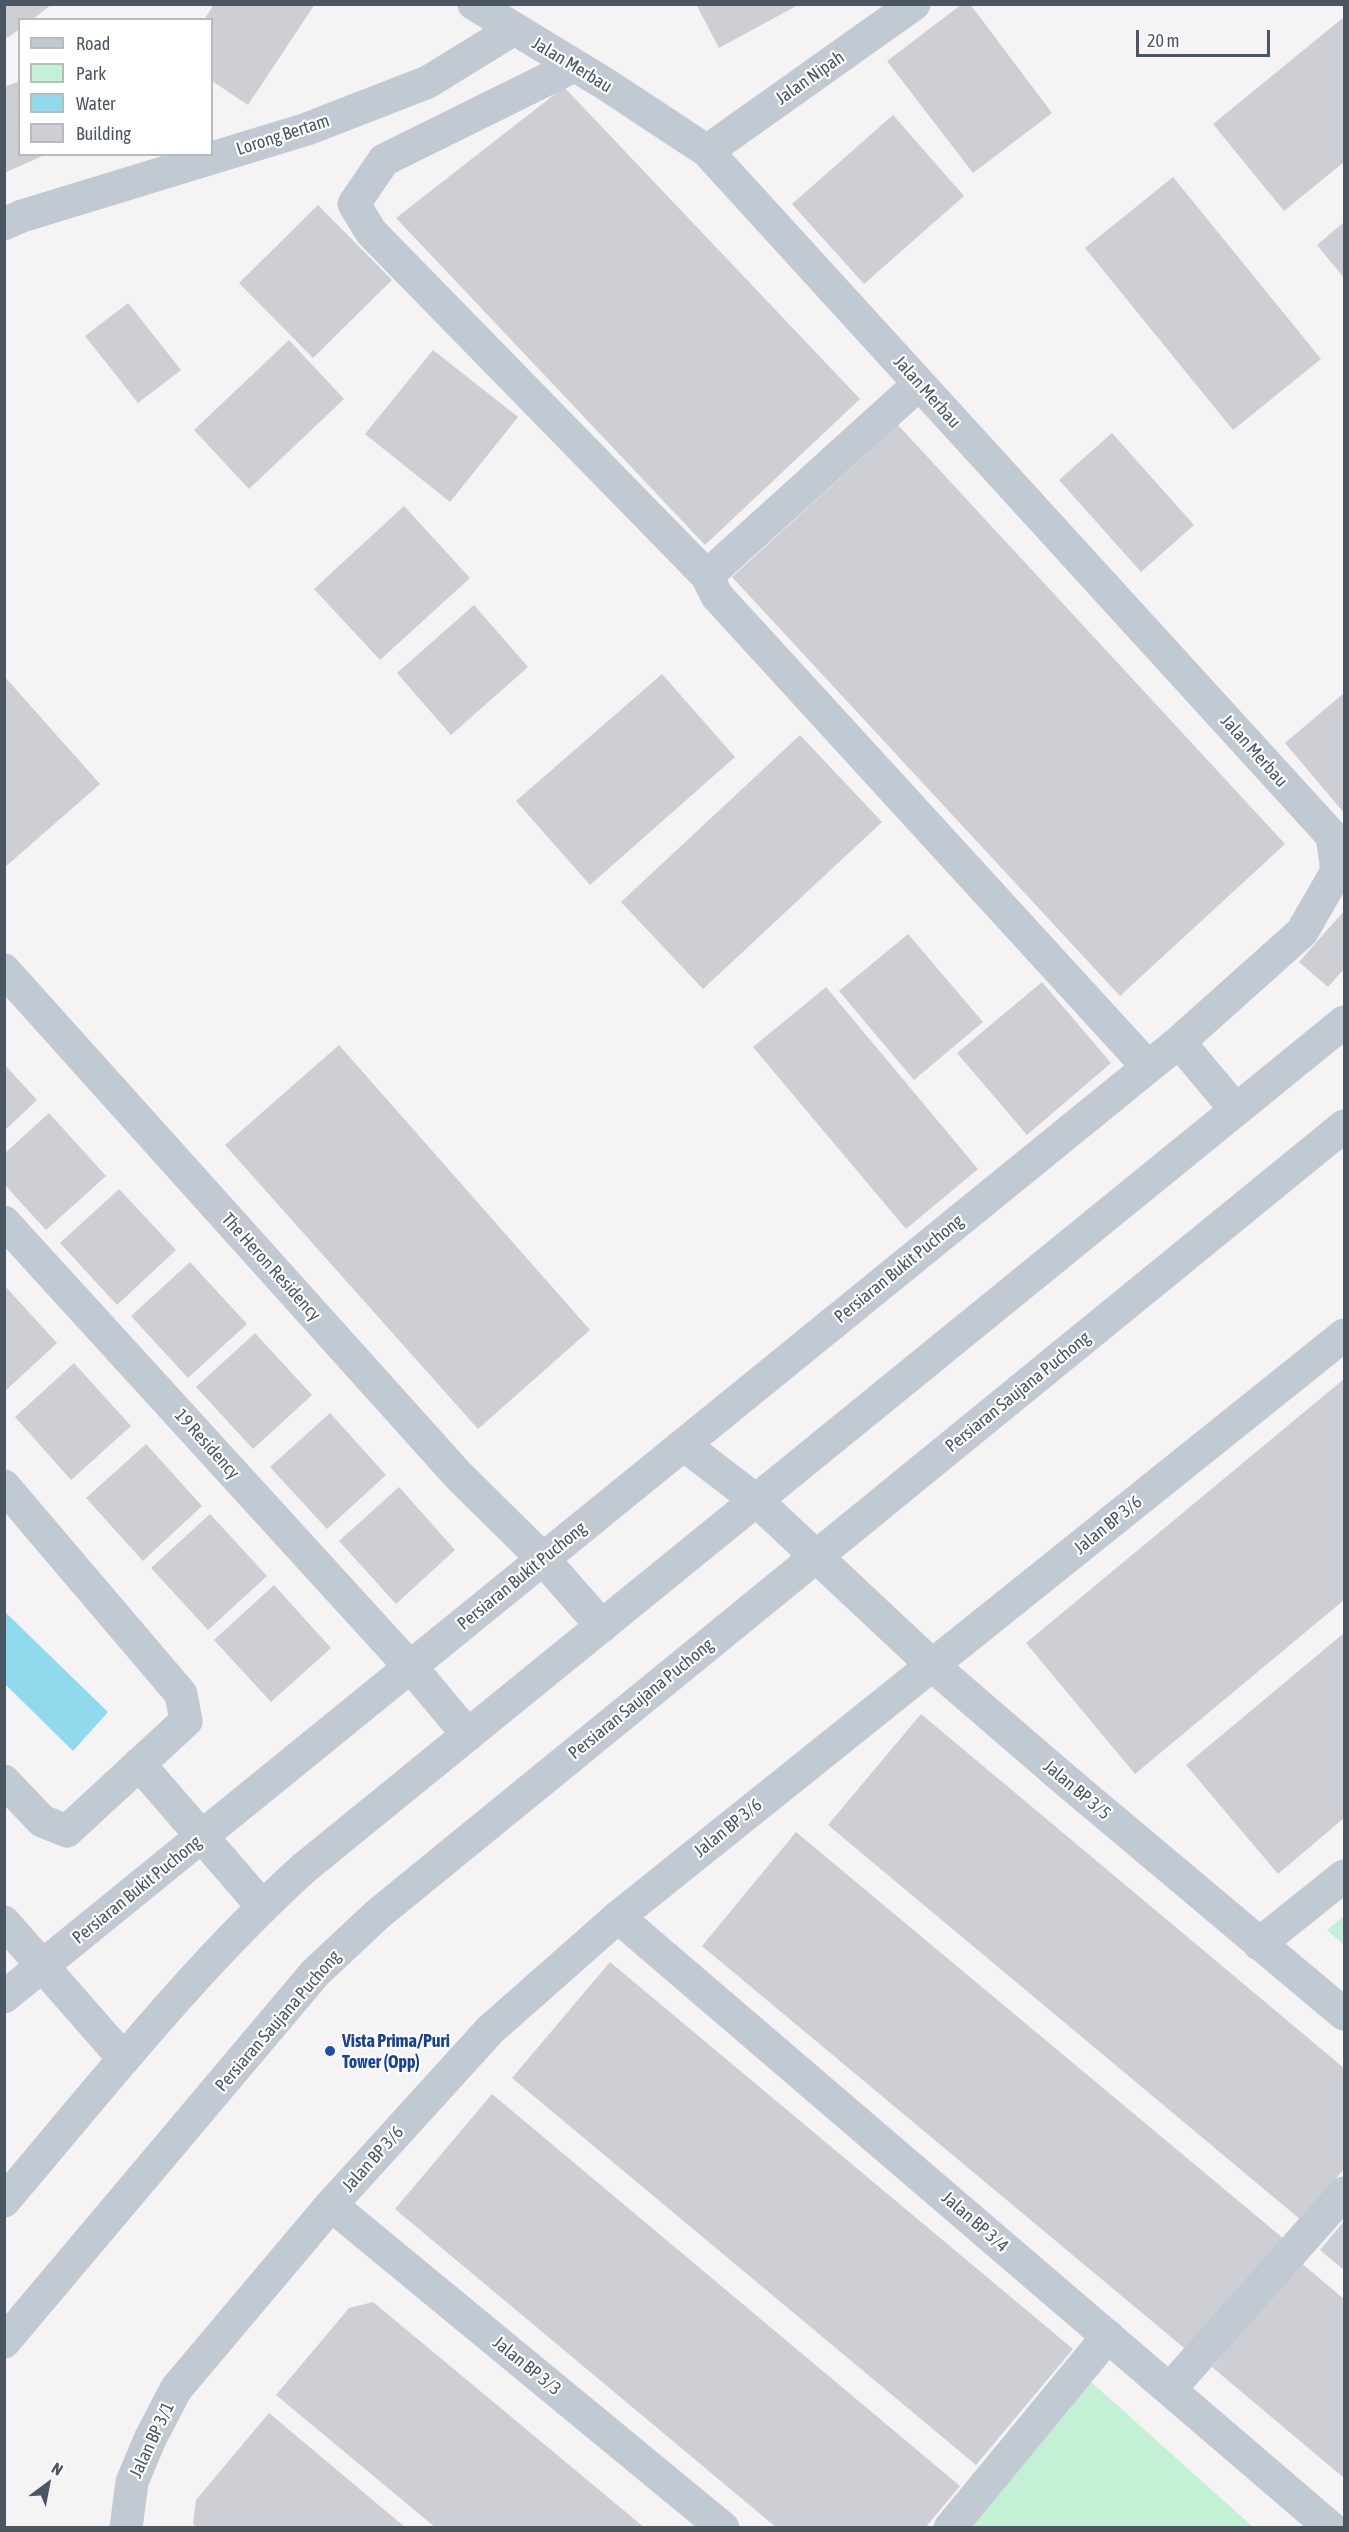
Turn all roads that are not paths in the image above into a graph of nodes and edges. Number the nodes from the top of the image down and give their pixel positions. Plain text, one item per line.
1 (474, 4) edge
2 (914, 4) edge
3 (514, 29) junction
4 (574, 66) junction
5 (707, 151) junction
6 (4, 224) edge
7 (919, 384) junction
8 (707, 576) junction
9 (1332, 836) joint
10 (4, 970) edge
11 (1344, 1022) edge
12 (1179, 1042) junction
13 (1148, 1067) junction
14 (1236, 1110) junction
15 (1344, 1126) edge
16 (4, 1222) edge
17 (1344, 1338) edge
18 (684, 1445) junction
19 (4, 1486) edge
20 (757, 1501) junction
21 (818, 1555) junction
22 (543, 1558) junction
23 (602, 1626) junction
24 (932, 1665) junction
25 (410, 1667) junction
26 (468, 1735) junction
27 (140, 1764) junction
28 (4, 1781) edge
29 (202, 1837) junction
30 (1344, 1876) edge
31 (262, 1906) junction
32 (618, 1917) junction
33 (4, 1922) edge
34 (1259, 1944) junction
35 (42, 1967) junction
36 (4, 1997) edge
37 (1344, 2014) edge
38 (124, 2059) junction
39 (1344, 2193) edge
40 (4, 2201) edge
41 (332, 2205) junction
42 (1108, 2336) junction
43 (4, 2342) edge
44 (176, 2389) joint
45 (1170, 2389) junction
46 (126, 2528) edge
47 (723, 2528) edge
48 (950, 2528) edge
49 (1331, 2528) edge

1 - 3 street, Jalan Merbau
2 - 5 street, Jalan Nipah
3 - 4 street, Jalan Merbau
3 - 6 street, Lorong Bertam
4 - 5 street, Jalan Merbau
4 - 8 street
5 - 7 street, Jalan Merbau
7 - 8 street
7 - 9 street, Jalan Merbau
8 - 13 street
9 - 12 street, Persiaran Bukit Puchong
10 - 22 street, The Heron Residency
11 - 14 street
12 - 13 street, Persiaran Bukit Puchong
12 - 14 street
13 - 18 street, Persiaran Bukit Puchong
14 - 20 street
15 - 21 street, Persiaran Saujana Puchong
16 - 25 street, 19 Residency
17 - 24 street, Jalan BP 3/6
18 - 20 street, Jalan BP 3/5
18 - 22 street, Persiaran Bukit Puchong
19 - 27 street
20 - 21 street, Jalan BP 3/5
20 - 23 street
21 - 24 street, Jalan BP 3/5
21 - 43 street, Persiaran Saujana Puchong
22 - 23 street, The Heron Residency
22 - 25 street, Persiaran Bukit Puchong
23 - 26 street
24 - 32 street, Jalan BP 3/6
24 - 34 street, Jalan BP 3/5
25 - 26 street
25 - 29 street, Persiaran Bukit Puchong
26 - 31 street
27 - 28 street
27 - 29 street
29 - 31 street
29 - 35 street, Persiaran Bukit Puchong
30 - 34 street
31 - 38 street
32 - 41 street, Jalan BP 3/6
32 - 42 street, Jalan BP 3/4
33 - 35 street
34 - 37 street, Jalan BP 3/5
35 - 36 street, Persiaran Bukit Puchong
35 - 38 street
38 - 40 street
39 - 45 street
41 - 44 street, Jalan BP 3/6
41 - 47 street, Jalan BP 3/3
42 - 45 street, Jalan BP 3/4
42 - 48 street
44 - 46 street, Jalan BP 3/1
45 - 49 street, Jalan BP 3/4

